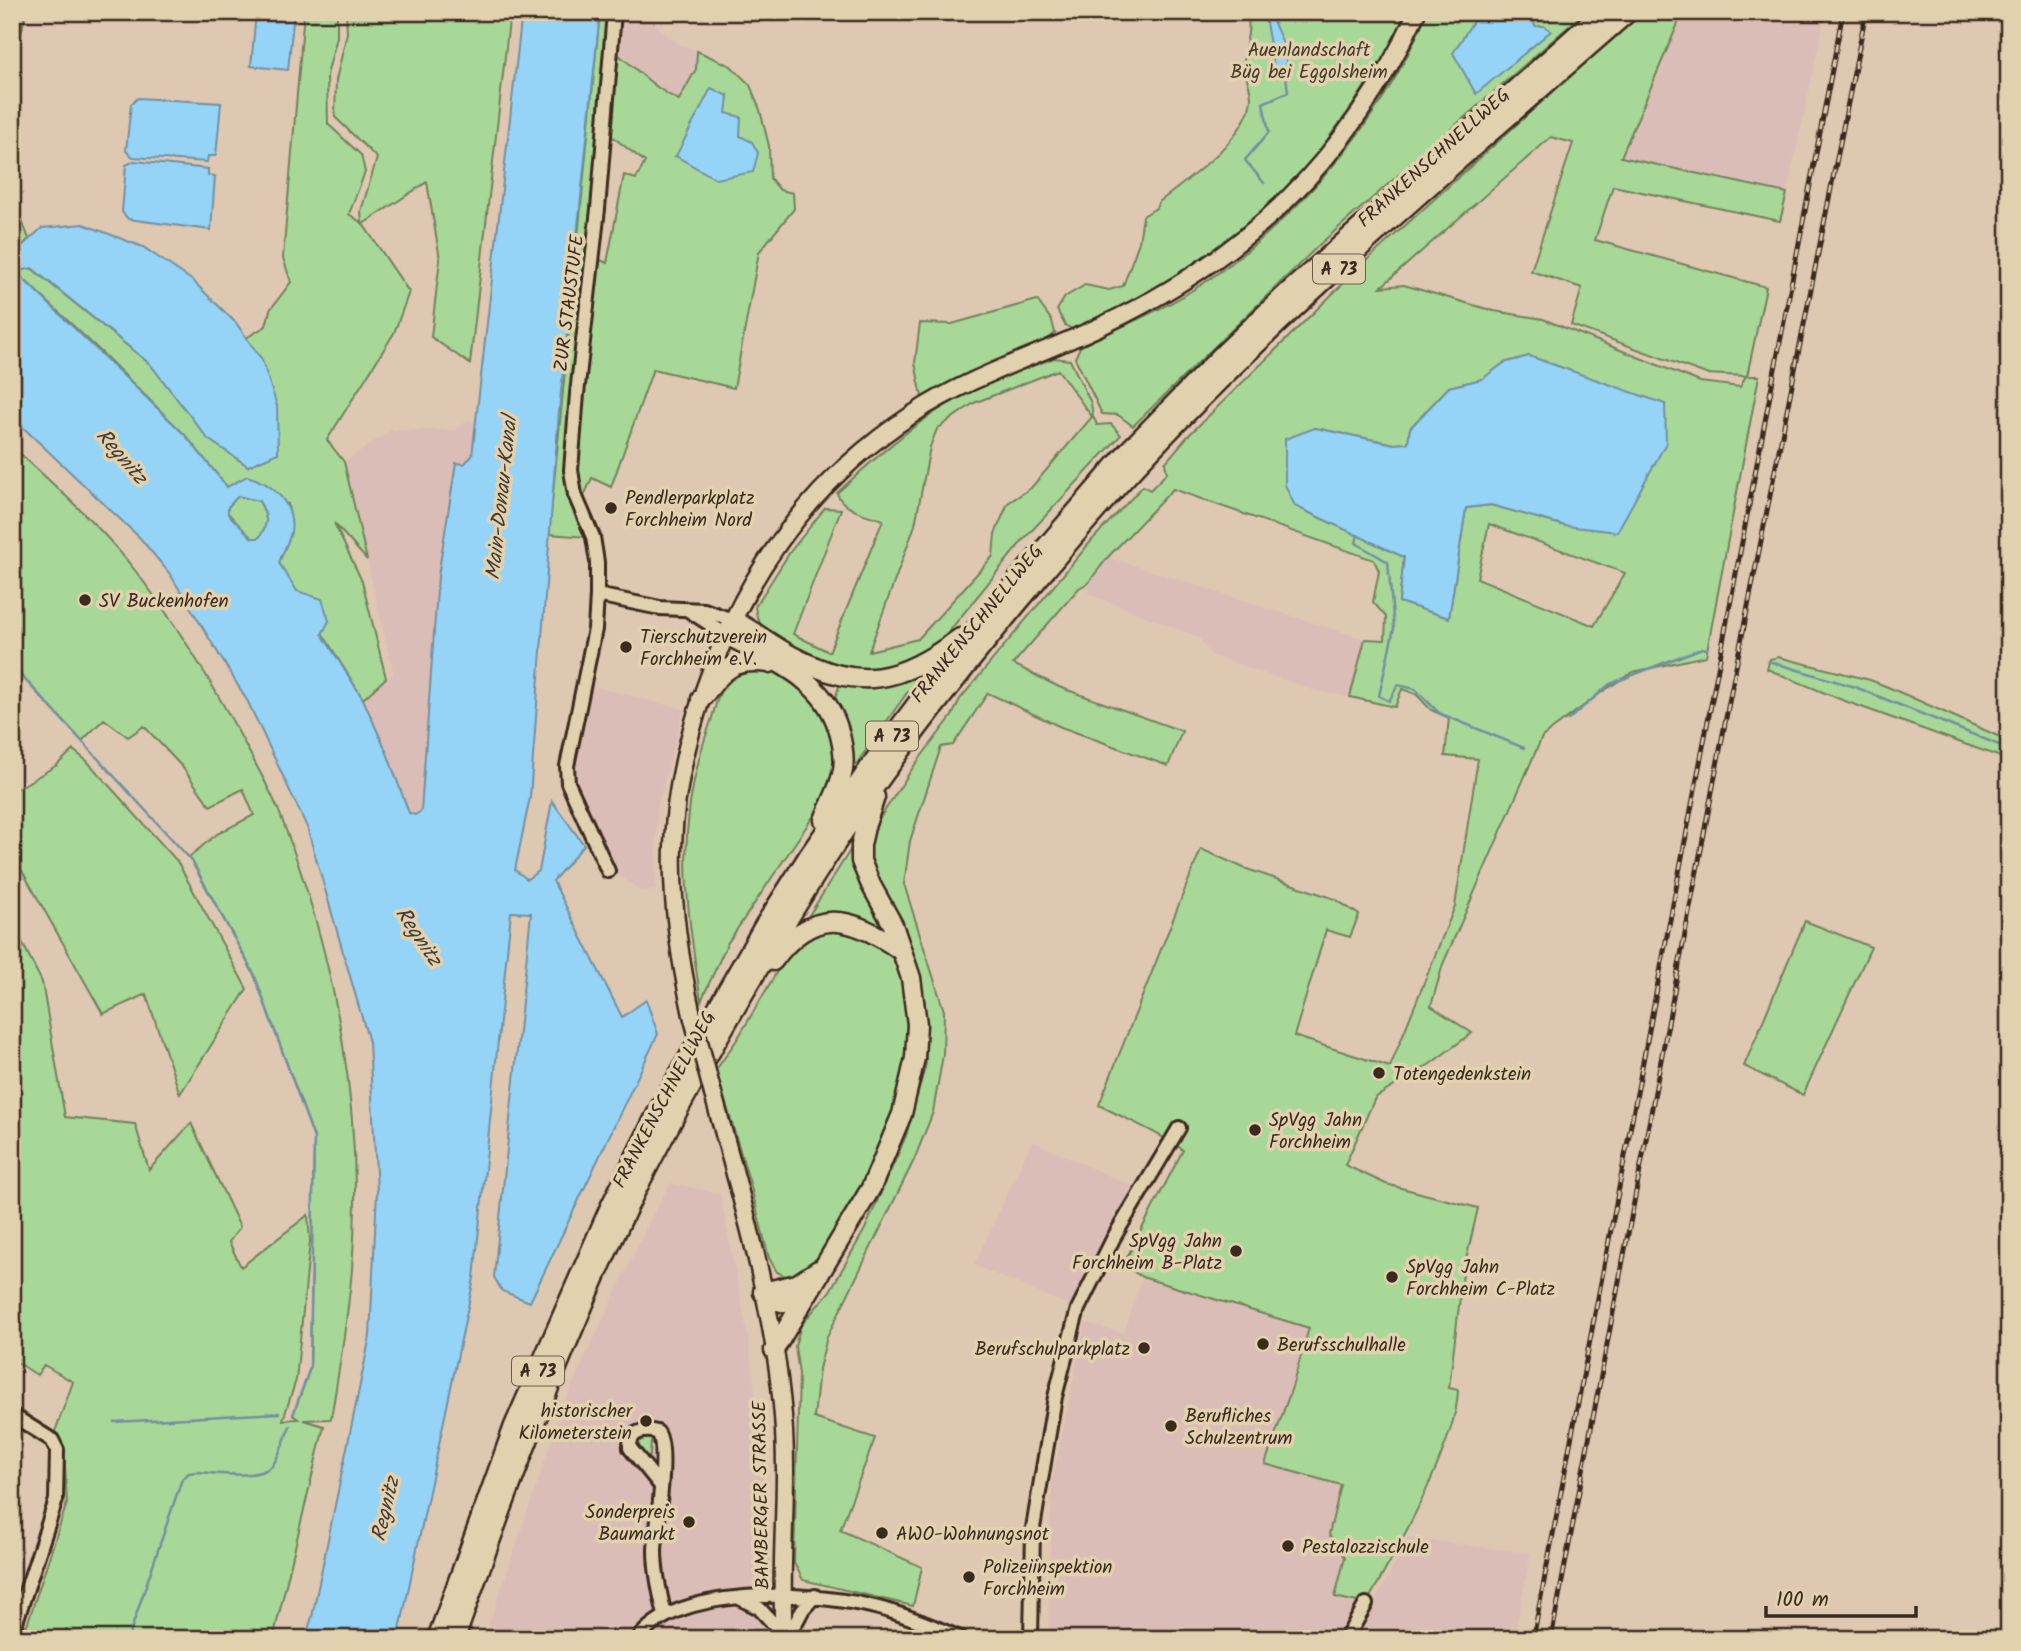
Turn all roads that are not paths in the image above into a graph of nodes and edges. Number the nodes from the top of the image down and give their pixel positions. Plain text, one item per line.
1 (614, 12) edge
2 (1417, 12) edge
3 (1602, 12) edge
4 (1628, 12) edge
5 (597, 595) junction
6 (982, 621) junction
7 (729, 627) junction
8 (780, 664) junction
9 (701, 699) junction
10 (887, 769) junction
11 (809, 855) junction
12 (608, 871) dead end
13 (900, 950) junction
14 (756, 973) junction
15 (1179, 1128) dead end
16 (822, 1268) junction
17 (763, 1292) junction
18 (805, 1296) junction
19 (774, 1350) junction
20 (12, 1415) edge
21 (661, 1486) dead end
22 (783, 1596) junction
23 (815, 1596) junction
24 (741, 1599) junction
25 (1366, 1604) dead end
26 (665, 1615) junction
27 (15, 1620) edge
28 (924, 1623) junction
29 (12, 1634) edge
30 (785, 1637) edge
31 (437, 1639) edge
32 (455, 1639) edge
33 (638, 1639) edge
34 (917, 1639) edge
35 (962, 1639) edge
36 (1031, 1639) edge
37 (1346, 1639) edge

1 - 5 street, ZUR STAUSTUFE
2 - 7 main road, BAMBERGER STRASSE
3 - 6 highway, FRANKENSCHNELLWEG / A 73
4 - 10 highway, FRANKENSCHNELLWEG / A 73
5 - 7 street
5 - 12 street, ZUR STAUSTUFE
6 - 7 highway
6 - 11 highway, FRANKENSCHNELLWEG / A 73
7 - 8 highway
7 - 9 main road, BAMBERGER STRASSE
8 - 9 highway
8 - 11 highway
9 - 17 main road, BAMBERGER STRASSE, bridge
10 - 13 highway
10 - 14 highway, FRANKENSCHNELLWEG / A 73
11 - 31 highway, FRANKENSCHNELLWEG / A 73
13 - 14 highway
13 - 16 highway
14 - 32 highway, FRANKENSCHNELLWEG / A 73
15 - 36 street
16 - 17 highway
16 - 18 highway
17 - 18 highway
17 - 19 main road, BAMBERGER STRASSE
18 - 19 highway
19 - 22 main road, BAMBERGER STRASSE
20 - 27 street
21 - 26 street
22 - 23 street
22 - 24 street
22 - 30 main road, BAMBERGER STRASSE
23 - 28 street
23 - 30 street
24 - 26 street
24 - 30 street
25 - 37 street
26 - 33 street
27 - 29 street
28 - 34 street
28 - 35 street

